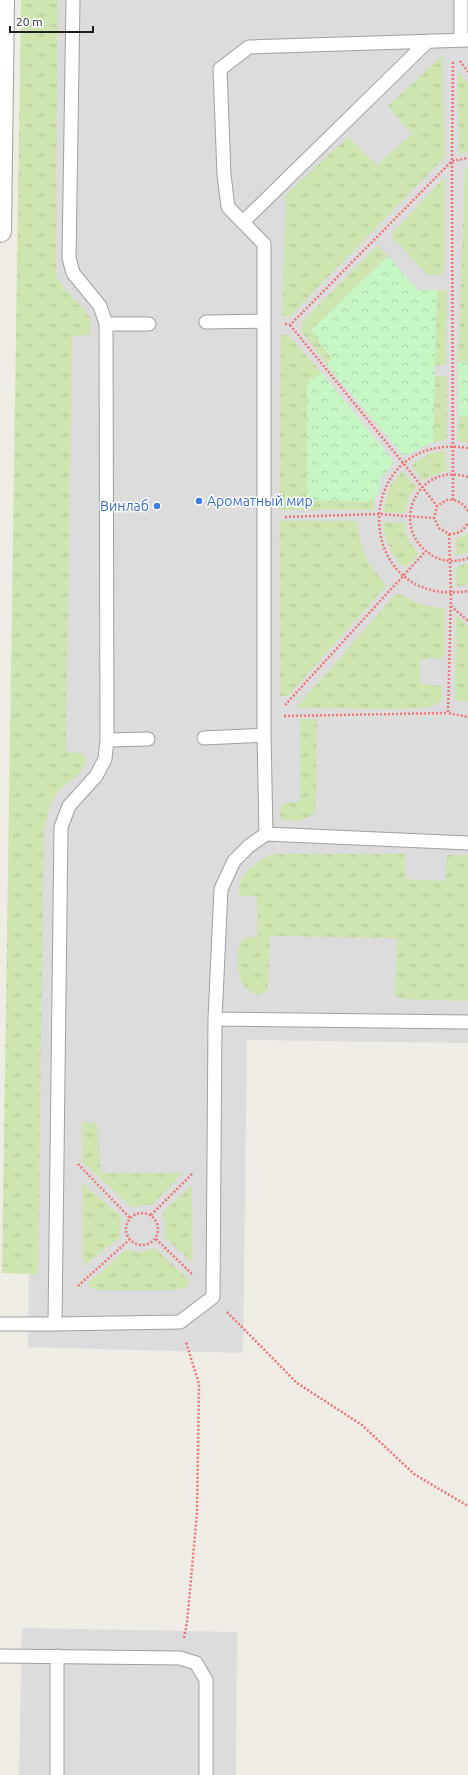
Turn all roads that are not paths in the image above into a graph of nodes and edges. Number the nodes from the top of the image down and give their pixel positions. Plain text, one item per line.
1 (3, 0) edge
2 (73, 0) edge
3 (461, 0) edge
4 (461, 40) edge
5 (428, 41) junction
6 (1, 112) edge
7 (243, 222) junction
8 (0, 231) edge
9 (264, 321) junction
10 (206, 322) dead end
11 (106, 324) junction
12 (149, 324) dead end
13 (264, 735) junction
14 (204, 738) dead end
15 (148, 739) dead end
16 (107, 740) junction
17 (266, 834) junction
18 (468, 843) edge
19 (215, 1019) junction
20 (468, 1022) edge
21 (0, 1324) edge
22 (55, 1324) junction
23 (0, 1656) edge
24 (57, 1656) junction
25 (57, 1775) edge
26 (206, 1775) edge

1 - 6 street
2 - 11 lane
3 - 4 lane
4 - 5 lane
5 - 7 lane
5 - 7 lane
6 - 8 street
7 - 9 lane
9 - 10 lane
9 - 13 lane
11 - 12 lane
11 - 16 lane
13 - 14 lane
13 - 17 lane
15 - 16 lane
16 - 22 lane
17 - 18 lane
17 - 19 lane
19 - 20 lane
19 - 22 lane
21 - 22 lane
23 - 24 lane
24 - 25 lane
24 - 26 lane

